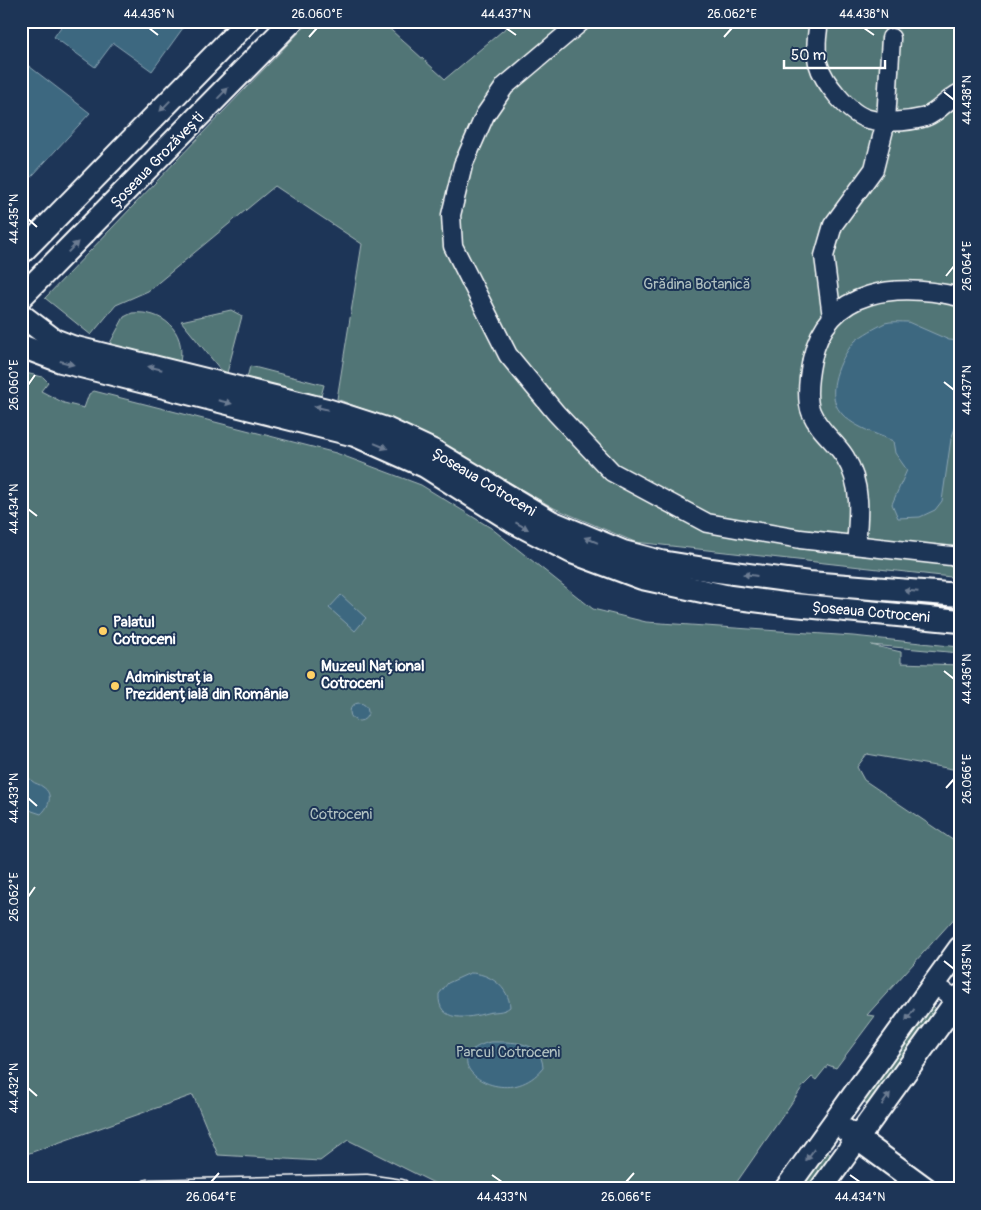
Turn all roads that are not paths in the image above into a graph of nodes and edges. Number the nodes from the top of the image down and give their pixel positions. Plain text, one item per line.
1 (248, 21) edge
2 (292, 21) edge
3 (582, 21) edge
4 (819, 21) edge
5 (891, 38) dead end
6 (960, 93) edge
7 (886, 121) junction
8 (21, 253) edge
9 (21, 297) edge
10 (960, 297) edge
11 (21, 316) edge
12 (832, 316) junction
13 (21, 346) edge
14 (856, 546) junction
15 (960, 557) edge
16 (960, 596) edge
17 (960, 621) edge
18 (960, 948) edge
19 (933, 984) junction
20 (959, 999) edge
21 (834, 1121) junction
22 (858, 1138) junction
23 (920, 1187) edge
24 (273, 1188) edge
25 (148, 1189) edge
26 (401, 1189) edge
27 (786, 1189) edge
28 (821, 1189) edge

1 -> 8 main road
9 -> 2 main road, Șoseaua Grozăvești
3 - 14 street
4 - 7 street
5 - 7 street
6 - 7 street
7 - 12 street
10 - 12 street
16 -> 11 main road, Șoseaua Cotroceni
12 - 14 street
13 -> 17 main road, Șoseaua Cotroceni
14 - 15 street
18 - 19 main road
19 - 20 street
19 -> 21 main road
22 -> 20 main road
21 - 22 main road
21 -> 27 main road
22 - 23 main road
22 - 28 main road
24 - 25 street
24 - 26 street

